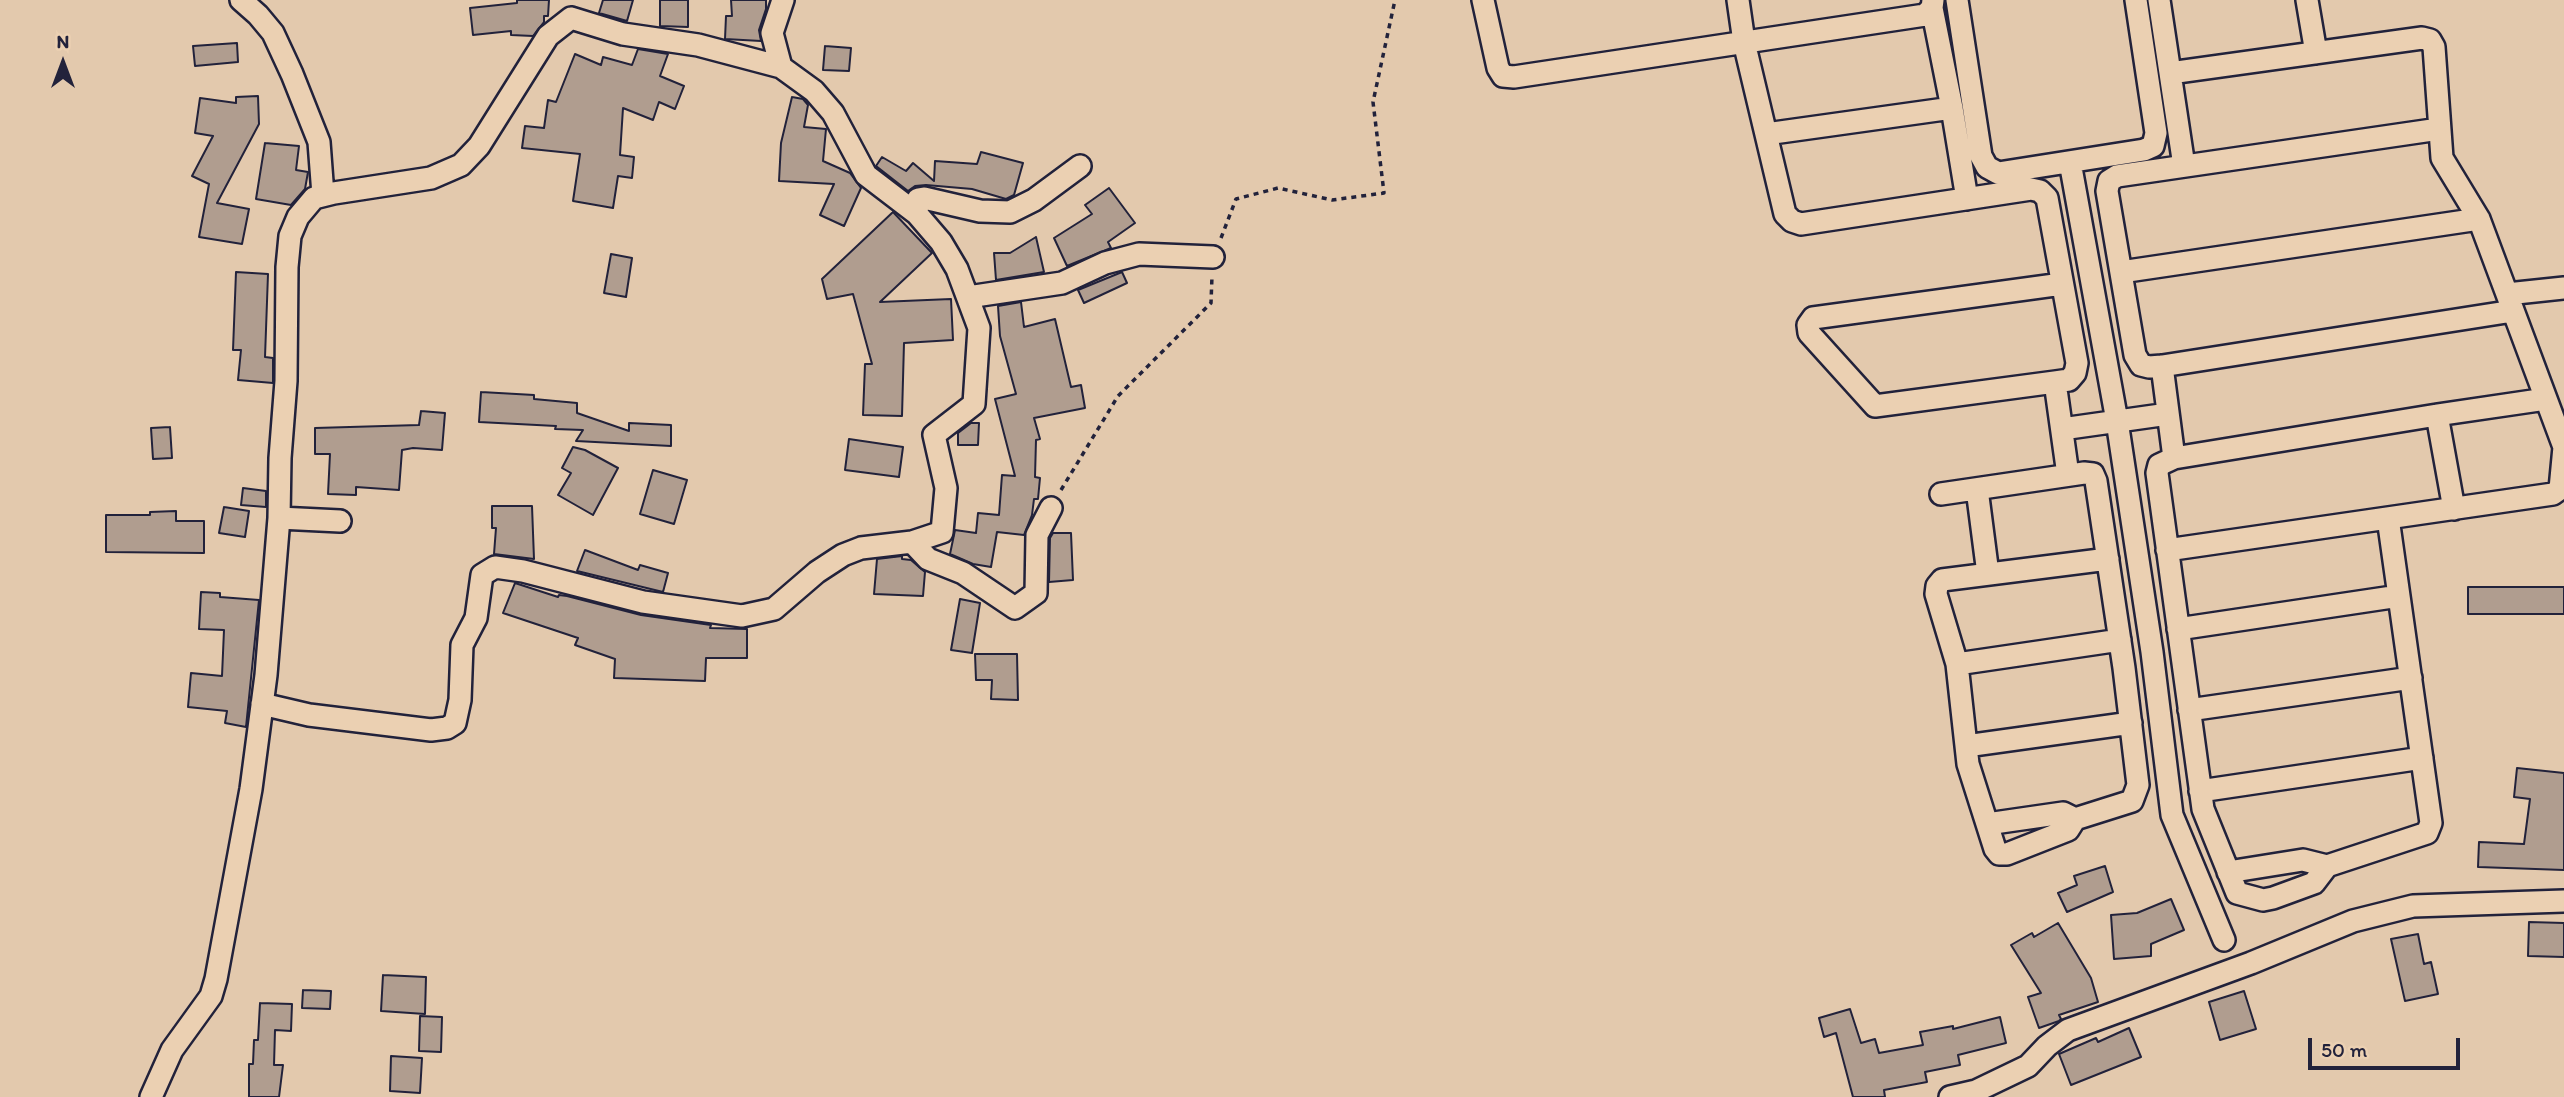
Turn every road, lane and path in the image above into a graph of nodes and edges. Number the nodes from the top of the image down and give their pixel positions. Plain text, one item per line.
1 (241, 0) edge
2 (783, 0) edge
3 (1395, 0) edge
4 (1483, 0) edge
5 (1738, 0) edge
6 (1957, 0) edge
7 (2136, 0) edge
8 (2159, 0) edge
9 (2307, 0) edge
10 (1932, 4) edge
11 (570, 9) edge
12 (1744, 42) junction
13 (2316, 53) junction
14 (781, 67) junction
15 (2170, 73) junction
16 (1952, 108) junction
17 (2440, 129) junction
18 (1766, 134) junction
19 (2070, 162) junction
20 (1080, 166) dead end
21 (2184, 166) junction
22 (323, 195) junction
23 (1967, 199) junction
24 (917, 214) junction
25 (2480, 219) junction
26 (1213, 257) junction
27 (2121, 272) junction
28 (2063, 284) junction
29 (2564, 288) edge
30 (968, 297) junction
31 (2510, 303) junction
32 (2162, 366) junction
33 (2055, 382) junction
34 (2546, 399) junction
35 (2168, 414) junction
36 (2437, 415) junction
37 (2117, 421) junction
38 (2062, 429) junction
39 (2174, 458) junction
40 (2068, 475) junction
41 (1977, 489) junction
42 (1941, 494) dead end
43 (1051, 508) joint
44 (2454, 509) junction
45 (279, 518) junction
46 (2388, 518) junction
47 (340, 521) dead end
48 (912, 542) junction
49 (2167, 550) junction
50 (2108, 559) junction
51 (1988, 574) junction
52 (2399, 596) junction
53 (2178, 629) junction
54 (2120, 640) junction
55 (1956, 664) junction
56 (2411, 678) junction
57 (261, 704) junction
58 (2189, 710) junction
59 (2131, 723) junction
60 (1966, 746) junction
61 (2422, 758) junction
62 (2200, 791) junction
63 (2075, 819) junction
64 (1987, 824) junction
65 (2327, 866) junction
66 (2228, 872) junction
67 (2564, 901) edge
68 (2224, 940) dead end
69 (151, 1097) edge
70 (1950, 1097) edge

1 - 22 street
2 - 14 street
3 - 26 path
4 - 12 street
5 - 12 street
6 - 19 street
7 - 19 street
8 - 15 street
9 - 13 street
10 - 12 street
10 - 16 street
11 - 14 street
11 - 22 street
12 - 18 street
13 - 15 street
13 - 17 street
14 - 24 street
15 - 21 street
16 - 18 street
16 - 23 street
17 - 21 street
17 - 25 street
18 - 23 street
19 - 37 street
20 - 24 street
21 - 27 street
22 - 45 street
23 - 28 street
24 - 30 street
25 - 27 street
25 - 31 street
26 - 30 street
26 - 43 path
27 - 32 street
28 - 33 street
28 - 33 street
29 - 31 street
30 - 48 street
31 - 32 street
31 - 34 street
32 - 35 street
33 - 38 street
34 - 36 street
34 - 44 street
35 - 37 street
35 - 39 street
36 - 39 street
36 - 44 street
37 - 38 street
37 - 68 street
38 - 40 street
39 - 49 street
40 - 41 street
40 - 50 street
41 - 42 street
41 - 51 street
43 - 48 street
44 - 46 street
45 - 47 street
45 - 57 street
46 - 49 street
46 - 52 street
48 - 57 street
49 - 53 street
50 - 51 street
50 - 54 street
51 - 55 street
52 - 53 street
52 - 56 street
53 - 58 street
54 - 55 street
54 - 59 street
55 - 60 street
56 - 58 street
56 - 61 street
57 - 69 street
58 - 62 street
59 - 60 street
59 - 63 street
60 - 64 street
61 - 62 street
61 - 65 street
62 - 66 street
63 - 64 street
63 - 64 street
65 - 66 street
65 - 66 street
67 - 70 street

